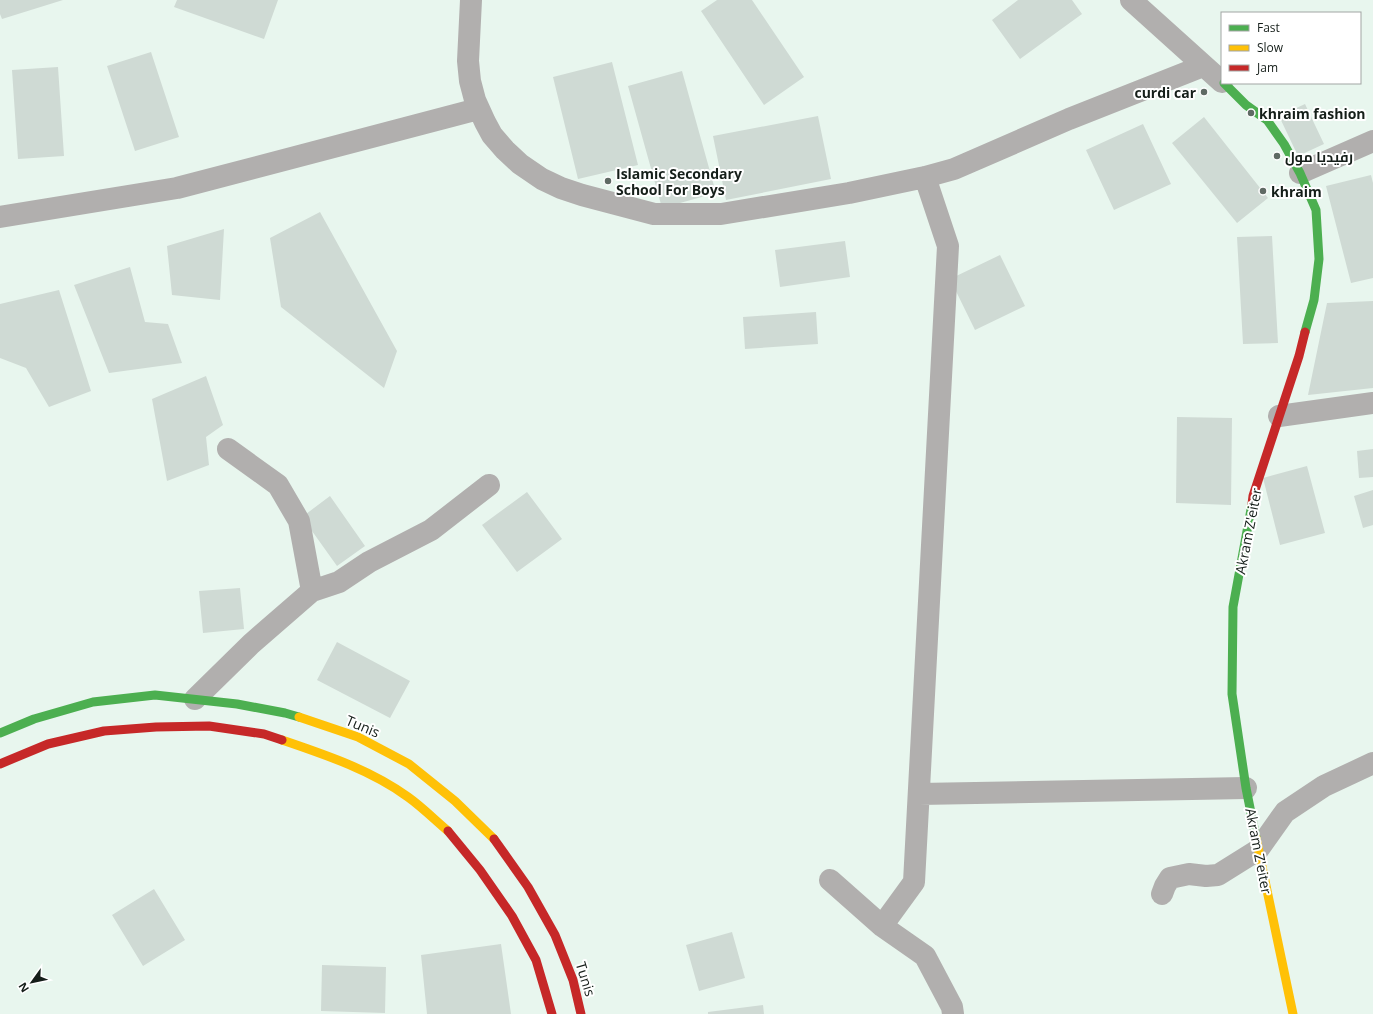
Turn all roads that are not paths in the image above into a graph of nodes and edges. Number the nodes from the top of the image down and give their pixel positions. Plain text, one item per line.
1 (471, 0) edge
2 (1131, 0) edge
3 (1203, 66) junction
4 (1221, 80) edge
5 (1225, 84) edge
6 (478, 109) junction
7 (1371, 146) edge
8 (1300, 173) junction
9 (925, 177) junction
10 (0, 203) edge
11 (26, 213) junction
12 (0, 217) edge
13 (1373, 403) edge
14 (1279, 416) junction
15 (228, 449) dead end
16 (489, 485) dead end
17 (312, 591) junction
18 (195, 698) junction
19 (0, 732) edge
20 (1373, 763) edge
21 (0, 764) edge
22 (1246, 788) junction
23 (919, 794) junction
24 (1258, 850) junction
25 (830, 880) dead end
26 (1162, 894) dead end
27 (882, 926) junction
28 (552, 1014) edge
29 (581, 1014) edge
30 (953, 1014) edge
31 (1293, 1014) edge

1 - 6 street
2 - 3 street, Akram Z'eiter
3 - 4 street, Akram Z'eiter
3 - 9 street
5 - 8 main road, Akram Z'eiter
6 - 9 street
6 - 11 street
7 - 8 street
8 - 14 main road, Akram Z'eiter
9 - 23 street
10 - 11 street
11 - 12 street
13 - 14 street
14 - 22 main road, Akram Z'eiter
15 - 17 street
16 - 17 street
17 - 18 street
18 - 19 main road, Tunis
18 - 29 main road, Tunis
20 - 24 street
21 - 28 main road
22 - 23 street
22 - 24 main road, Akram Z'eiter
23 - 27 street
24 - 26 street
24 - 31 main road, Akram Z'eiter
25 - 27 street
27 - 30 street

